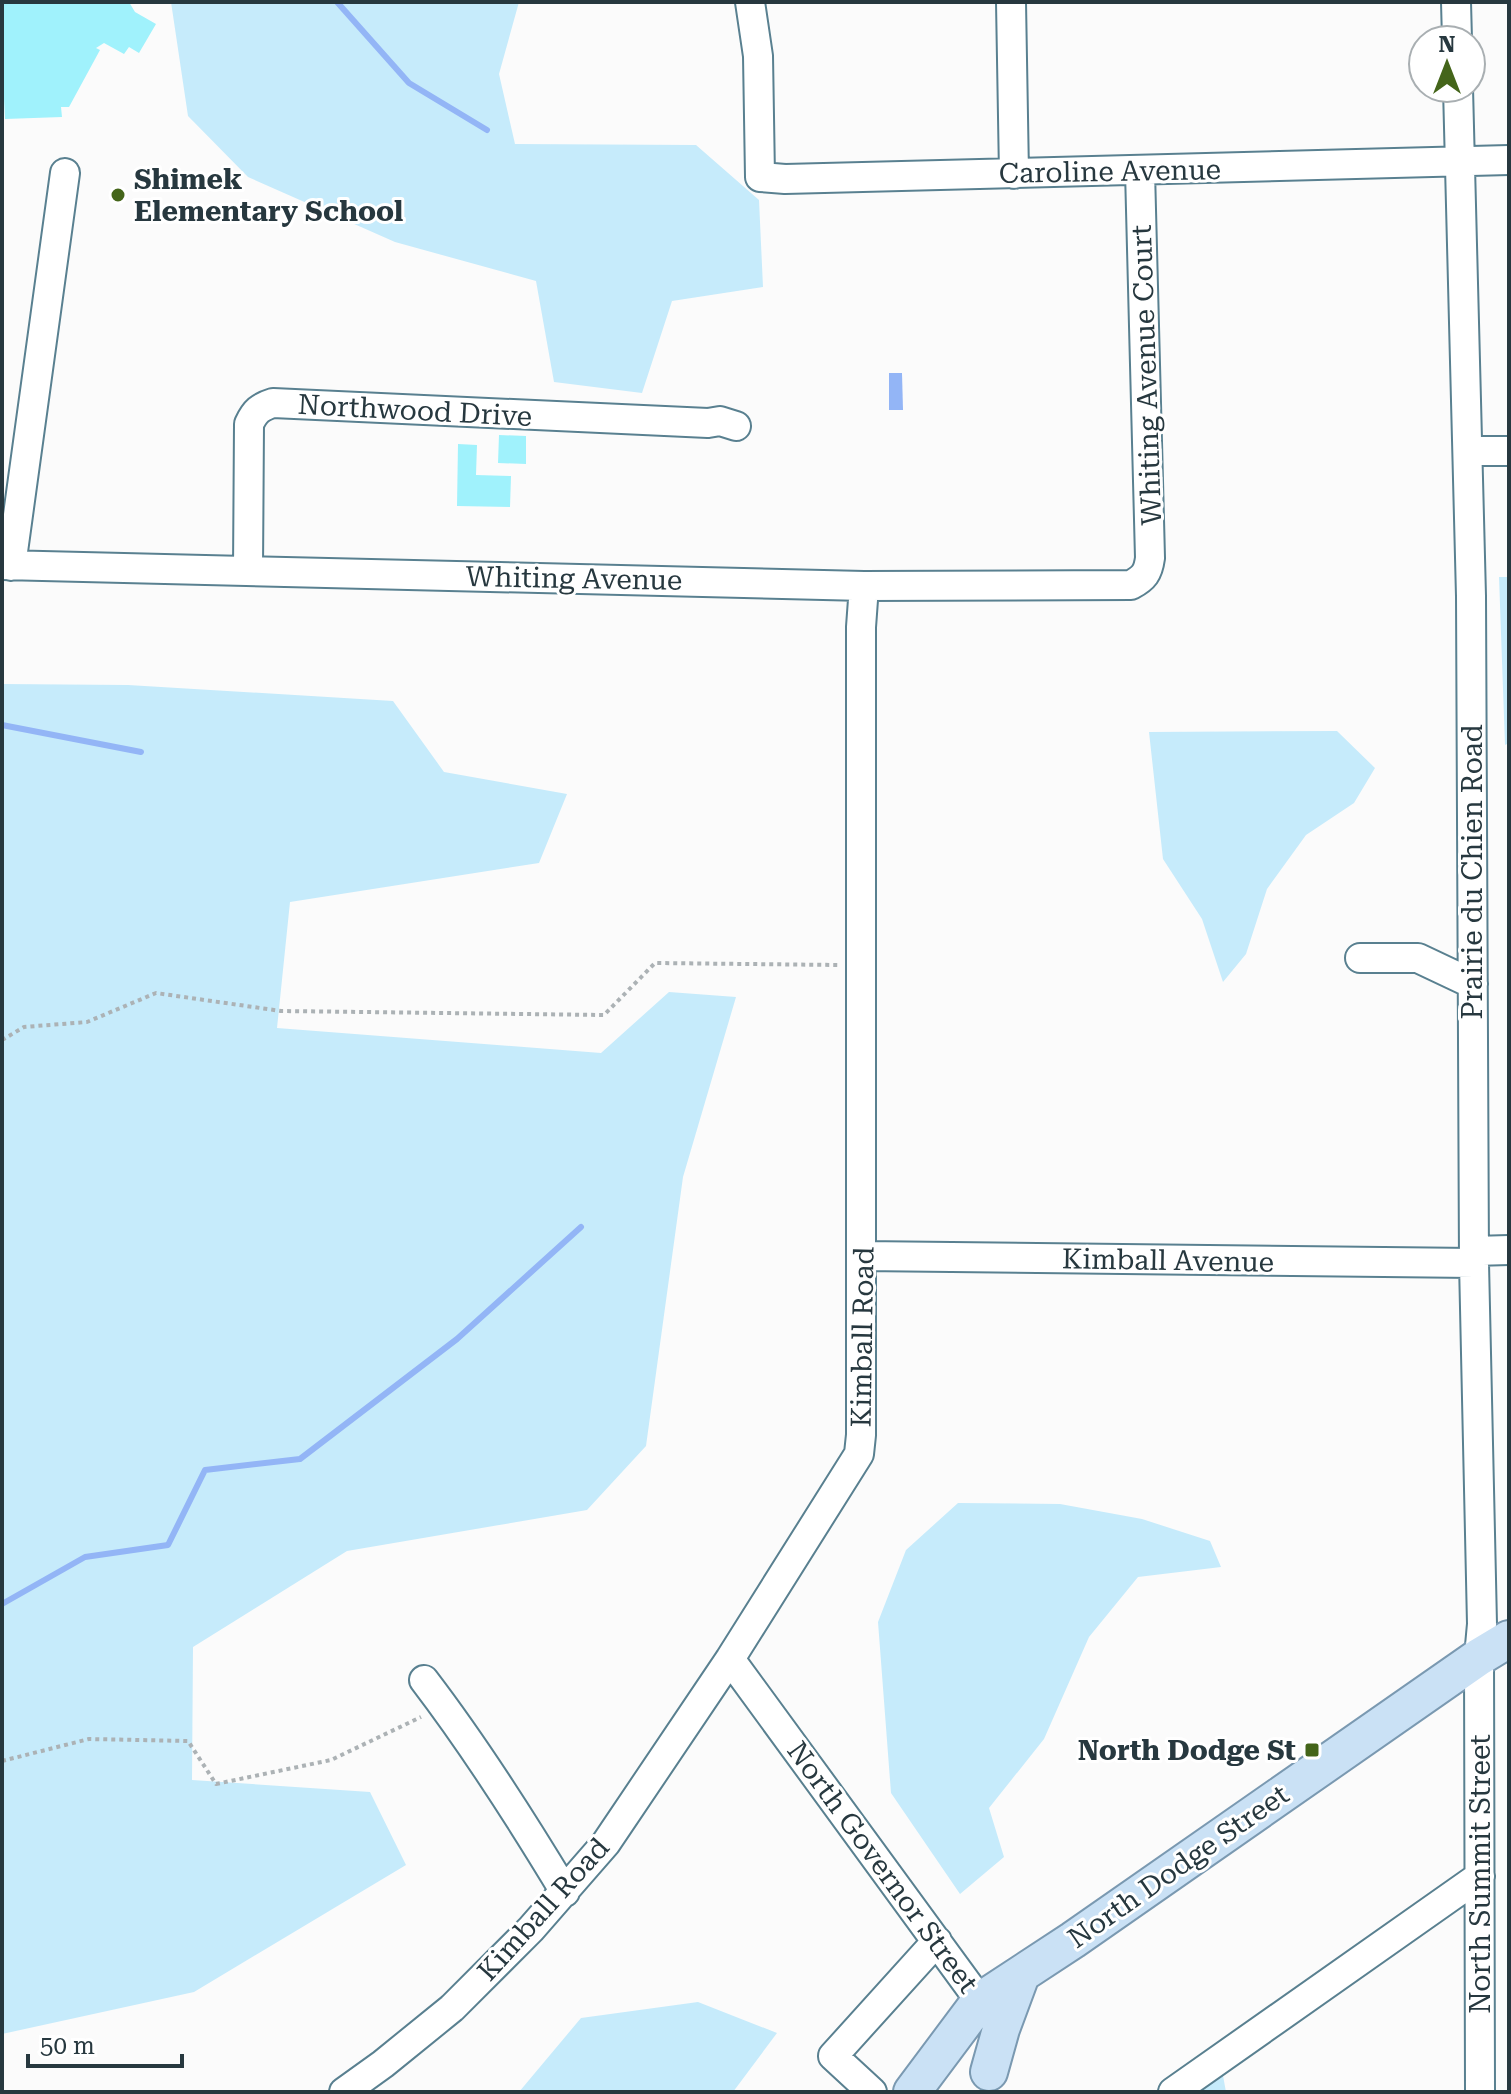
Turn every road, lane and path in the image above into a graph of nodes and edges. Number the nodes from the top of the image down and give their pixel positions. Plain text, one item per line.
1 (750, 2) edge
2 (1011, 2) edge
3 (1456, 2) edge
4 (1457, 24) edge
5 (1458, 104) edge
6 (1509, 160) edge
7 (1460, 161) junction
8 (1140, 171) junction
9 (65, 173) dead end
10 (1014, 174) junction
11 (736, 426) dead end
12 (1468, 451) junction
13 (1509, 451) edge
14 (6, 566) edge
15 (248, 570) junction
16 (1144, 578) joint
17 (864, 586) junction
18 (1360, 958) dead end
19 (862, 965) junction
20 (1473, 984) junction
21 (2, 1040) edge
22 (1509, 1250) edge
23 (863, 1256) junction
24 (1474, 1257) junction
25 (1494, 1648) edge
26 (730, 1659) junction
27 (424, 1680) dead end
28 (444, 1706) junction
29 (2, 1761) edge
30 (1480, 1876) junction
31 (565, 1892) junction
32 (937, 1941) junction
33 (1021, 1975) junction
34 (980, 2001) junction
35 (920, 2081) edge
36 (989, 2082) edge
37 (344, 2092) edge
38 (872, 2092) edge
39 (1173, 2092) edge
40 (1480, 2092) edge

1 - 10 street, Caroline Avenue
2 - 10 street
3 - 4 street
5 - 7 street, Prairie du Chien Road
6 - 7 street, Caroline Avenue
7 - 8 street, Caroline Avenue
7 - 12 street, Prairie du Chien Road
8 - 10 street, Caroline Avenue
8 - 16 street, Whiting Avenue Court
9 - 14 street
11 - 15 street, Northwood Drive
12 - 13 street
12 - 20 street, Prairie du Chien Road
14 - 15 street, Whiting Avenue
15 - 17 street, Whiting Avenue
16 - 17 street, Whiting Avenue
17 - 19 street, Kimball Road
18 - 20 street
19 - 21 path
19 - 23 street, Kimball Road
20 - 24 street, Prairie du Chien Road
22 - 24 street, Kimball Avenue
23 - 24 street, Kimball Avenue
23 - 26 street, Kimball Road
24 - 25 street, Prairie du Chien Road
25 - 30 street, North Summit Street
25 - 33 main road, North Dodge Street
26 - 31 street, Kimball Road
26 - 32 street, North Governor Street
27 - 28 street
28 - 29 path
28 - 31 street
30 - 39 street
30 - 40 street, North Summit Street
31 - 37 street, Kimball Road
32 - 34 street, North Governor Street
32 - 38 street
33 - 34 main road, North Dodge Street
33 - 36 main road
34 - 35 main road, North Dodge Street
34 - 36 main road, North Governor Street
35 - 36 main road

